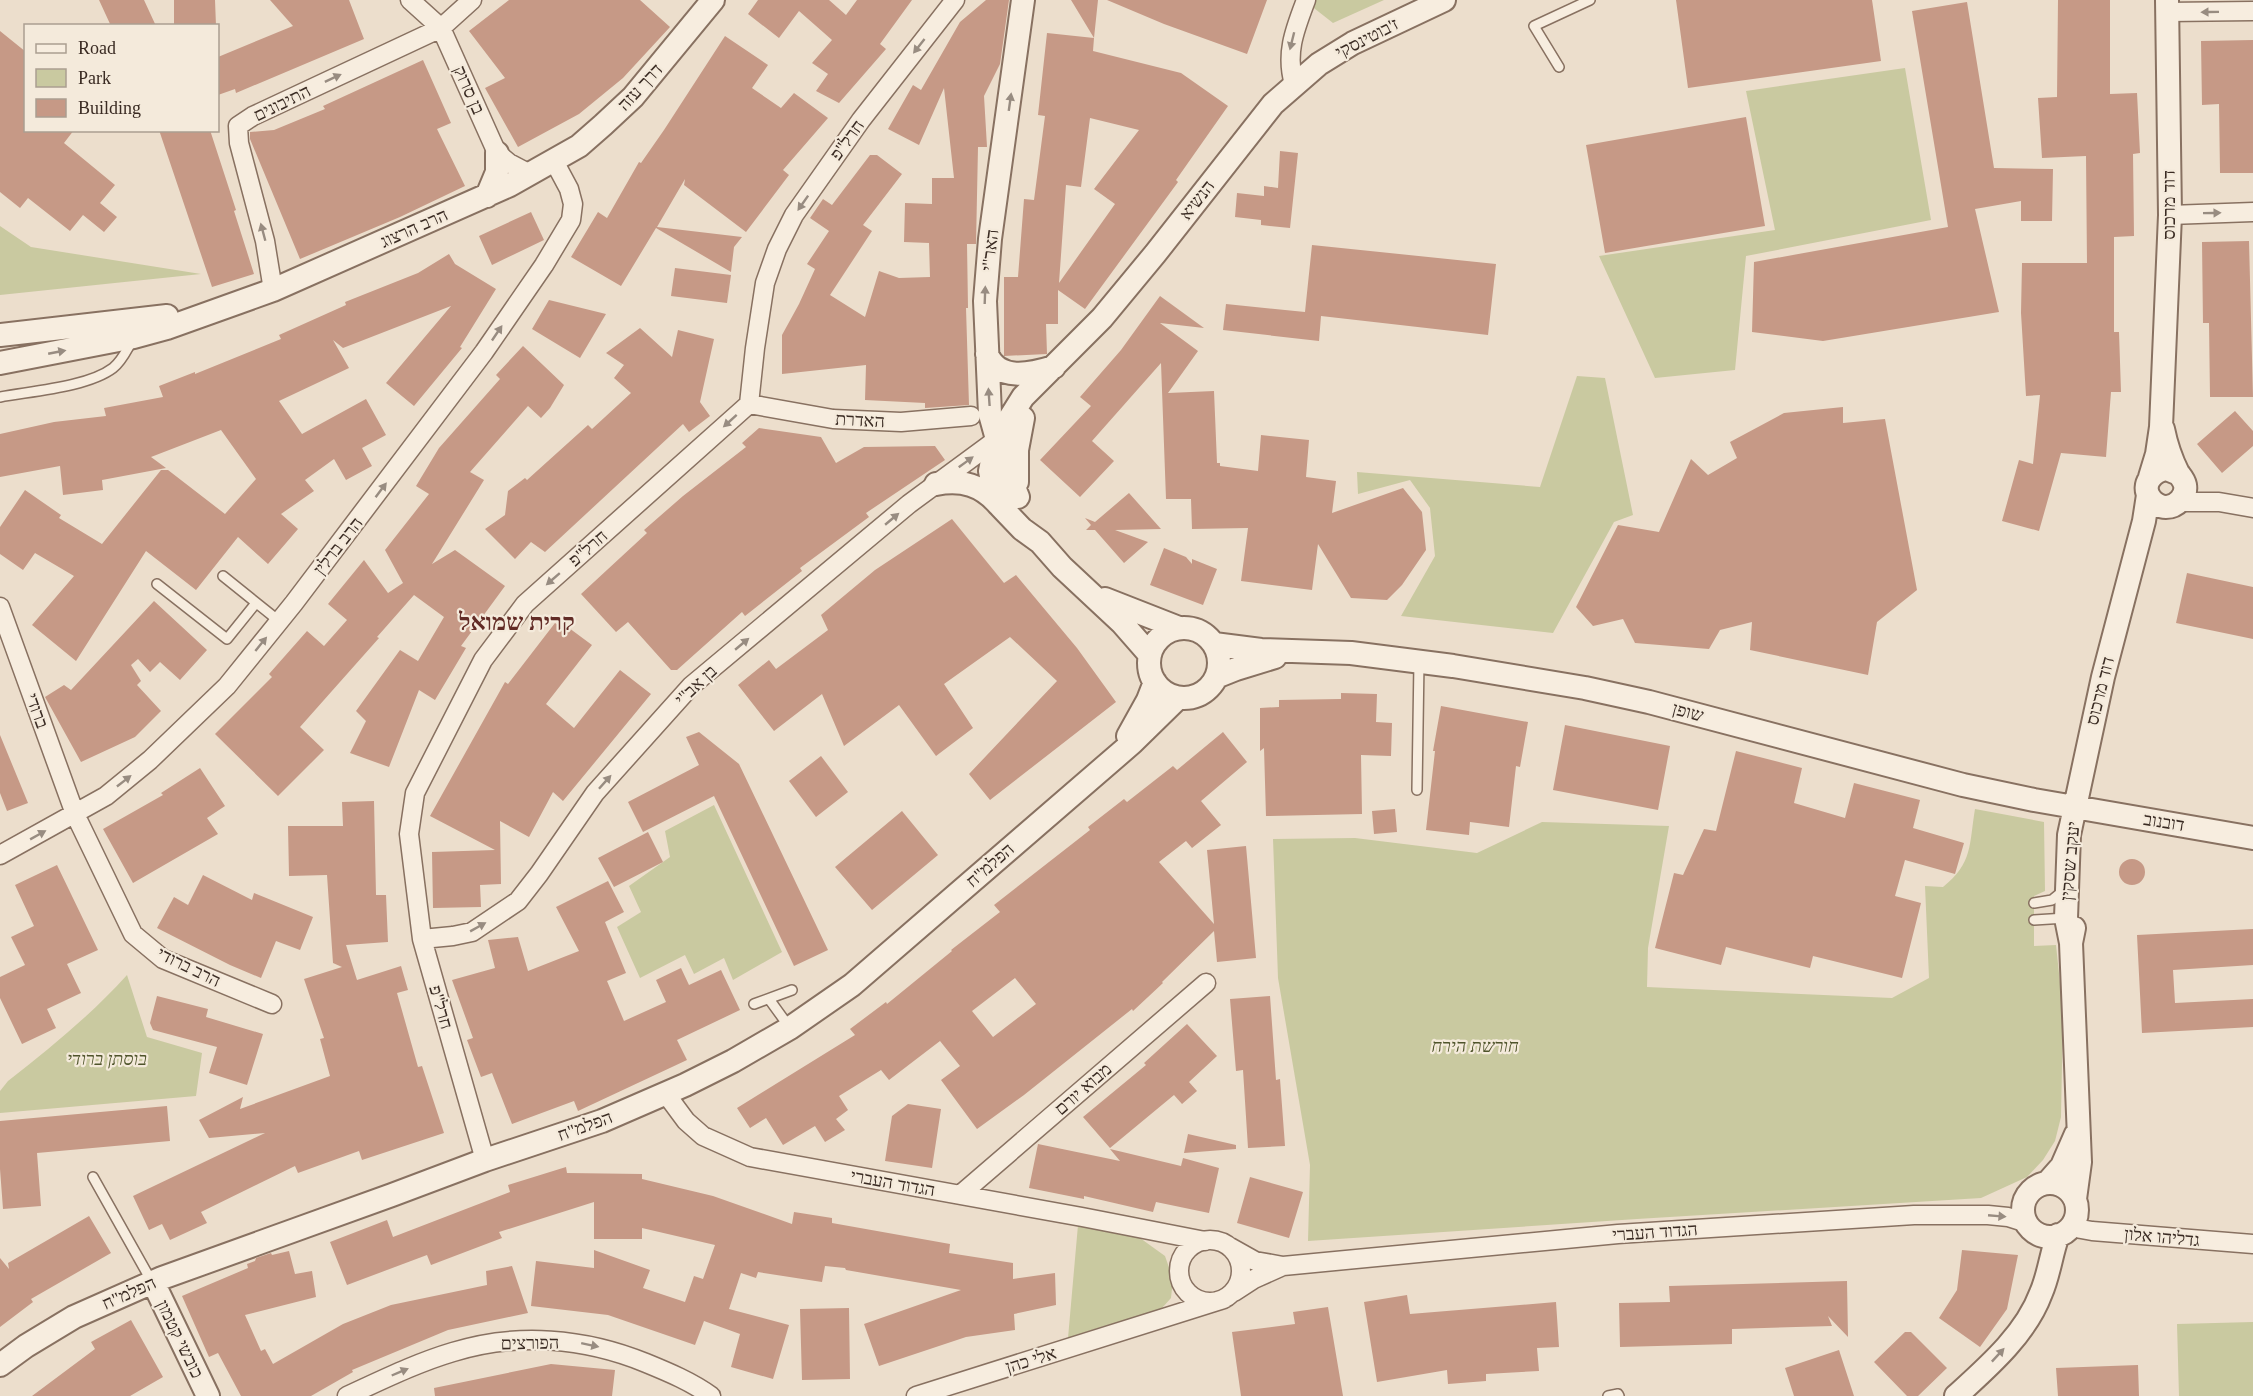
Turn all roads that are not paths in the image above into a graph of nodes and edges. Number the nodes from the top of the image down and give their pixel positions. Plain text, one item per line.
1 (410, 0) edge
2 (472, 0) edge
3 (713, 0) edge
4 (955, 0) edge
5 (1023, 0) edge
6 (1306, 0) edge
7 (1444, 0) edge
8 (1590, 0) edge
9 (2167, 6) edge
10 (2253, 11) edge
11 (441, 28) junction
12 (1559, 68) dead end
13 (1294, 84) junction
14 (497, 153) junction
15 (554, 161) junction
16 (530, 174) junction
17 (487, 196) junction
18 (2253, 212) edge
19 (2170, 214) junction
20 (273, 290) junction
21 (1102, 318) junction
22 (0, 334) edge
23 (134, 337) junction
24 (987, 354) junction
25 (0, 363) edge
26 (1054, 367) junction
27 (0, 397) edge
28 (749, 405) junction
29 (2162, 409) junction
30 (971, 416) dead end
31 (1023, 418) junction
32 (996, 440) junction
33 (936, 484) junction
34 (2149, 486) junction
35 (2178, 490) junction
36 (1009, 501) junction
37 (2253, 508) edge
38 (223, 576) dead end
39 (2129, 576) junction
40 (157, 584) dead end
41 (1091, 594) junction
42 (256, 603) junction
43 (0, 608) edge
44 (279, 621) junction
45 (1179, 628) junction
46 (1214, 644) junction
47 (1294, 652) junction
48 (1150, 655) junction
49 (1419, 662) junction
50 (1216, 677) junction
51 (1155, 682) junction
52 (1178, 698) junction
53 (1103, 768) junction
54 (1417, 790) dead end
55 (2076, 807) junction
56 (75, 814) junction
57 (2253, 837) edge
58 (0, 855) edge
59 (2067, 887) junction
60 (2034, 903) dead end
61 (2066, 918) junction
62 (2034, 920) dead end
63 (422, 939) junction
64 (2071, 943) junction
65 (1206, 983) dead end
66 (792, 990) dead end
67 (769, 999) junction
68 (272, 1004) dead end
69 (754, 1004) dead end
70 (790, 1028) junction
71 (666, 1094) junction
72 (2078, 1130) junction
73 (485, 1160) junction
74 (93, 1177) dead end
75 (2047, 1183) junction
76 (960, 1195) junction
77 (2075, 1199) junction
78 (2027, 1223) junction
79 (1141, 1230) junction
80 (2065, 1230) junction
81 (1205, 1241) junction
82 (2253, 1244) edge
83 (1230, 1247) junction
84 (1282, 1266) junction
85 (1179, 1271) junction
86 (153, 1282) junction
87 (1185, 1290) junction
88 (1228, 1296) junction
89 (1146, 1325) junction
90 (0, 1365) edge
91 (208, 1396) edge
92 (347, 1396) edge
93 (711, 1396) edge
94 (916, 1396) edge
95 (1608, 1396) edge
96 (1618, 1396) edge
97 (1956, 1396) edge

1 - 11 street, בן סרוק
2 - 11 street, התיבונים
3 - 15 street, דרך עזה
4 -> 28 street, חרל"פ
24 -> 5 street, האר"י
6 -> 13 street
7 - 13 street, ז'בוטינסקי
8 - 12 lane
10 -> 9 street
9 - 19 street, דוד מרכוס
11 - 14 street, בן סרוק
20 -> 11 street, התיבונים
13 - 21 street, הנשיא
14 - 16 street
14 - 17 street
15 - 16 street, הרב הרצוג
44 -> 15 street, הרב ברלין
16 - 17 street, הרב הרצוג
17 - 20 street, הרב הרצוג
19 -> 18 street
19 - 29 street, דוד מרכוס
20 - 22 street, הרב הרצוג
20 - 23 street, הרב הרצוג
21 - 26 street, הנשיא
21 - 31 street, הנשיא
25 -> 23 street, הרב הרצוג
23 - 27 lane
24 - 26 street
32 -> 24 street, האר"י
26 - 32 street, הנשיא
28 - 30 street, האדרת
28 -> 63 street, חרל"פ
29 - 34 street, דוד מרכוס
29 - 35 street, דוד מרכוס
31 - 32 street, הנשיא
31 - 36 street
33 -> 32 street, בן אב"י
32 - 36 street, האר"י
33 - 36 street
63 -> 33 street, בן אב"י
34 - 35 street
34 - 35 street
34 - 39 street, דוד מרכוס
35 - 37 street
35 - 39 street, דוד מרכוס
36 - 41 street
38 - 42 lane
39 - 55 street, דוד מרכוס
40 - 42 lane
41 - 45 street
41 - 48 street
42 - 44 lane
43 - 56 street, ברודי
56 -> 44 street, הרב ברלין
45 - 46 street
45 - 48 street
46 - 47 street, שופן
46 - 50 street
47 - 49 street, שופן
47 - 50 street, שופן
48 - 51 street
49 - 54 lane
49 - 55 street, שופן
50 - 52 street
51 - 52 street
51 - 53 street, הפלמ"ח
52 - 53 street, הפלמ"ח
53 - 70 street, הפלמ"ח
55 - 57 street, דובנוב
55 - 59 street, יעקב שסקין
55 - 64 street, יעקב שסקין
58 -> 56 street, הרב ברלין
56 - 68 street, הרב ברודי
59 - 60 lane
59 - 61 street, יעקב שסקין
61 - 62 lane
61 - 64 street, יעקב שסקין
63 - 73 street, חרל"פ
64 - 72 street, יעקב שסקין
65 - 76 street, מבוא יורם
66 - 67 lane
67 - 69 lane
67 - 70 lane
70 - 71 street, הפלמ"ח
71 - 73 street, הפלמ"ח
71 - 76 street, הגדוד העברי
72 - 75 street, יעקב שסקין
72 - 77 street, יעקב שסקין
73 - 86 street, הפלמ"ח
74 - 86 lane
75 - 77 street
75 - 78 street
76 - 79 street, הגדוד העברי
77 - 80 street
78 - 80 street
84 -> 78 street, הגדוד העברי
79 - 81 street, הגדוד העברי
79 - 85 street, הגדוד העברי
80 - 82 street, גדליהו אלון
97 -> 80 street
81 - 83 street, הגדוד העברי
81 - 85 street
83 - 84 street, הגדוד העברי
83 - 88 street
84 - 88 street, הגדוד העברי
85 - 87 street, הגדוד העברי
86 - 90 street, הפלמ"ח
86 - 91 street, כובשי קטמון
87 - 88 street
87 - 89 street, אלי כהן
88 - 89 street, אלי כהן
89 - 94 street, אלי כהן
92 -> 93 street, הפורצים
95 - 96 lane

